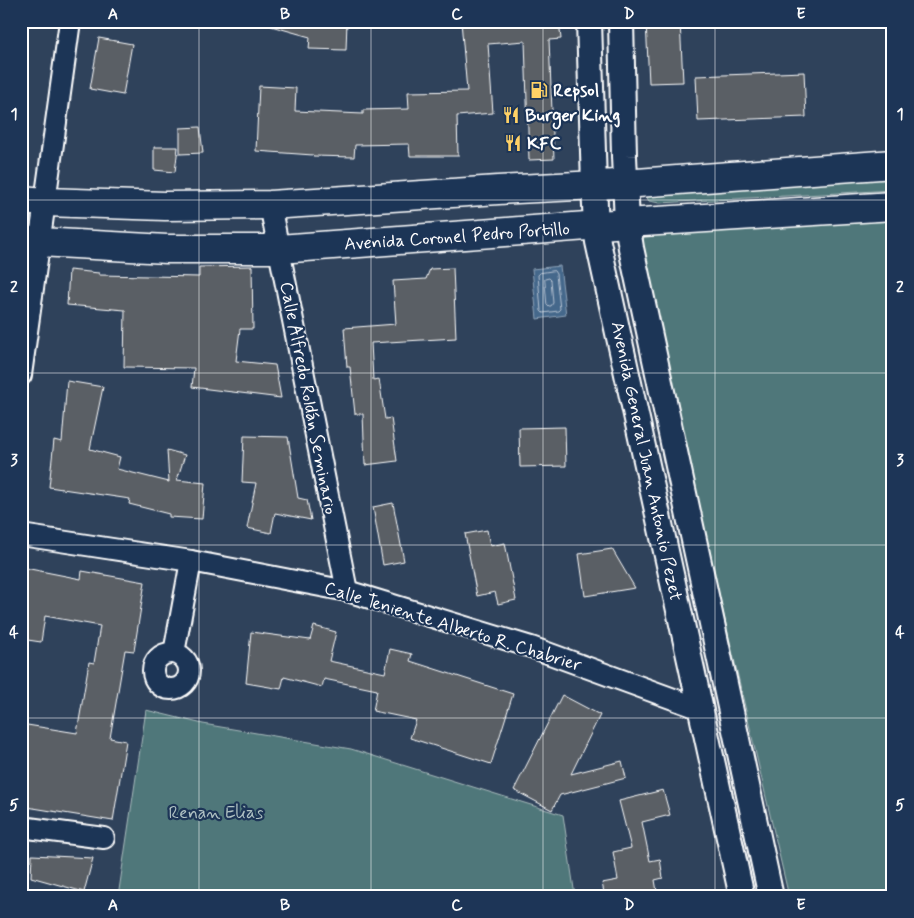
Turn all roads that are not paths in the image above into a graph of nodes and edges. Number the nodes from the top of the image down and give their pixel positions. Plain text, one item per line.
1 (70, 21) edge
2 (590, 21) edge
3 (621, 21) edge
4 (893, 164) edge
5 (626, 183) junction
6 (594, 185) junction
7 (33, 201) edge
8 (270, 206) junction
9 (893, 206) edge
10 (627, 223) junction
11 (596, 226) junction
12 (30, 241) edge
13 (279, 249) junction
14 (21, 375) edge
15 (21, 535) edge
16 (191, 561) junction
17 (347, 591) junction
18 (174, 653) dead end
19 (701, 709) junction
20 (21, 827) edge
21 (104, 838) dead end
22 (742, 897) edge
23 (771, 897) edge

1 - 7 street
2 - 6 street, Avenida General Juan Antonio Pezet
3 - 5 street, Avenida General Juan Antonio Pezet
4 - 5 main road
5 - 6 main road
5 - 10 street, Avenida General Juan Antonio Pezet
6 - 8 main road
6 - 11 street, Avenida General Juan Antonio Pezet
7 - 8 main road
7 - 12 street
8 - 13 street, Calle Alfredo Roldán Seminario
9 - 10 main road, Avenida Coronel Pedro Portillo
10 - 11 main road, Avenida Coronel Pedro Portillo
10 - 23 street, Avenida General Juan Antonio Pezet
11 - 13 main road, Avenida Coronel Pedro Portillo
11 - 19 street, Avenida General Juan Antonio Pezet
12 - 13 main road, Avenida Coronel Pedro Portillo
12 - 14 street
13 - 17 street, Calle Alfredo Roldán Seminario
15 - 16 street, Calle Teniente Alberto R. Chabrier
16 - 17 street, Calle Teniente Alberto R. Chabrier
16 - 18 street
17 - 19 street, Calle Teniente Alberto R. Chabrier
19 - 22 street, Avenida General Juan Antonio Pezet
20 - 21 street

